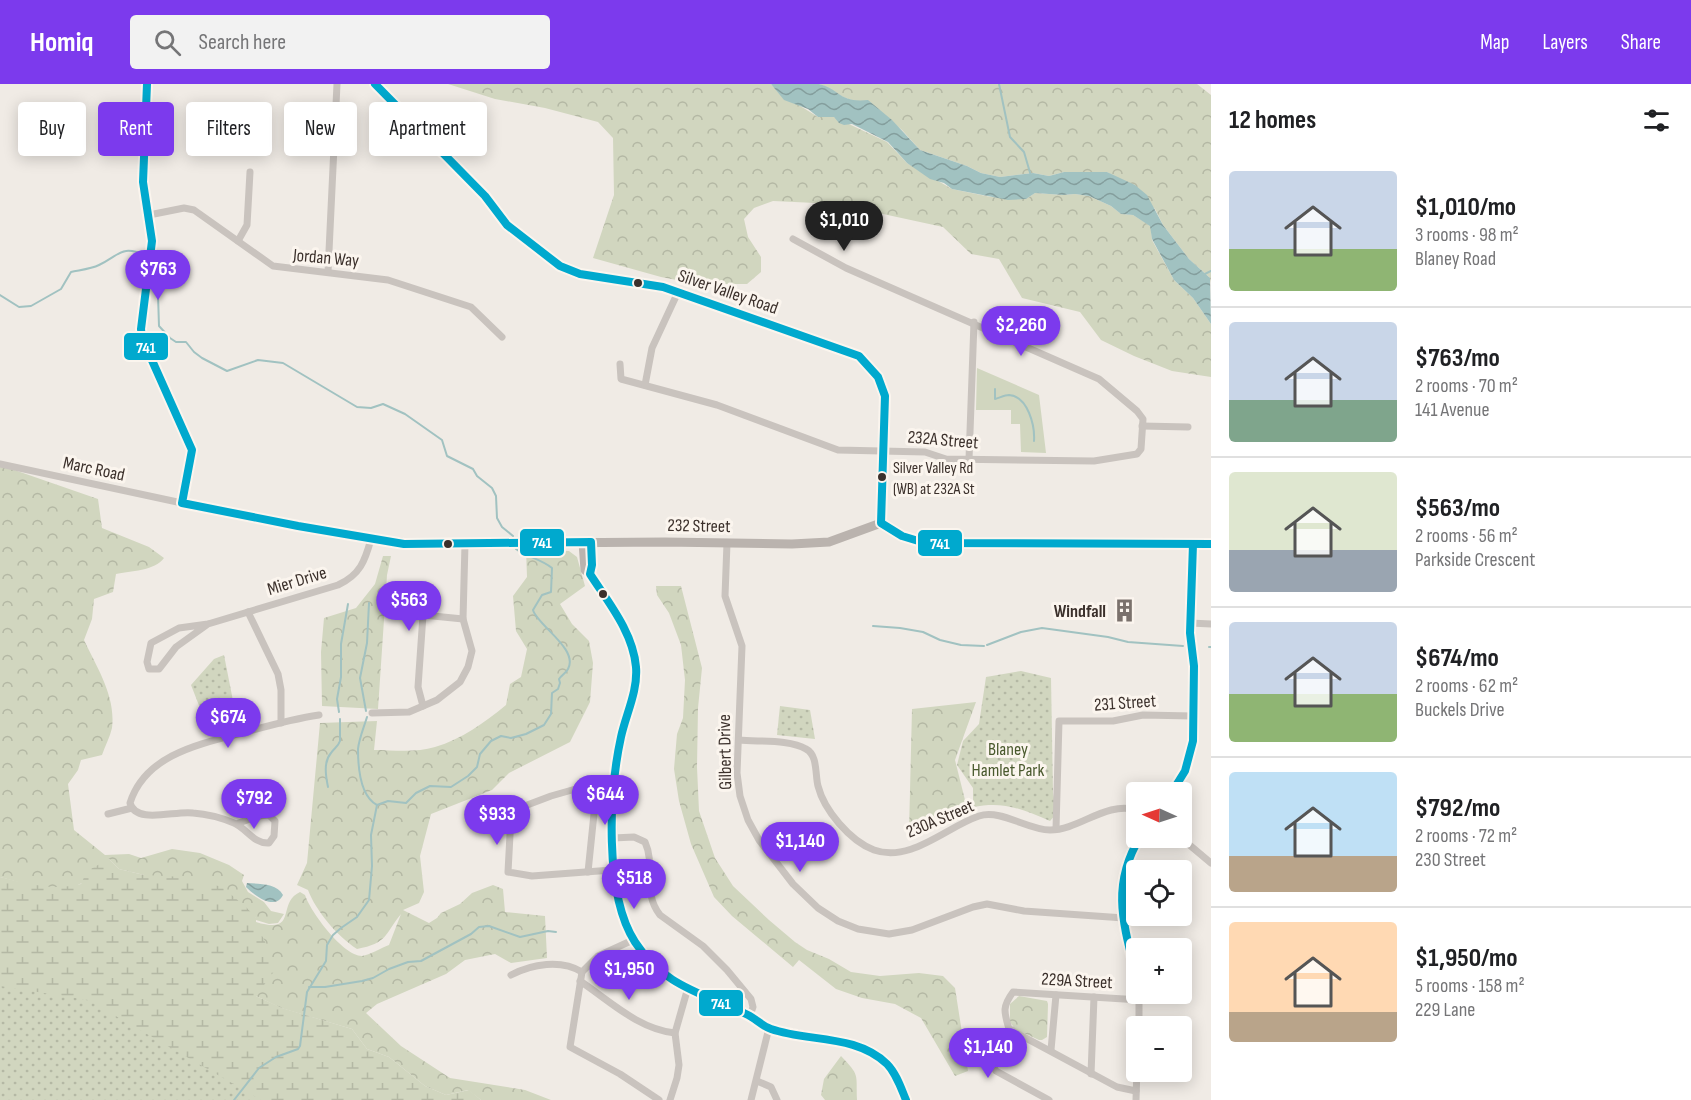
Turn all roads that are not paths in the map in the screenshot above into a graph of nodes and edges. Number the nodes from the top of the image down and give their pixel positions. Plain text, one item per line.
1 (147, 84) edge
2 (338, 84) edge
3 (375, 84) edge
4 (250, 172) dead end
5 (149, 215) junction
6 (793, 239) dead end
7 (238, 241) junction
8 (328, 272) junction
9 (678, 292) junction
10 (974, 322) junction
11 (502, 337) dead end
12 (620, 364) dead end
13 (645, 385) junction
14 (1142, 426) junction
15 (1188, 427) dead end
16 (885, 451) junction
17 (969, 459) junction
18 (0, 464) edge
19 (182, 503) junction
20 (881, 523) junction
21 (371, 539) junction
22 (587, 542) junction
23 (727, 543) junction
24 (465, 544) junction
25 (1193, 544) junction
26 (1211, 544) edge
27 (248, 612) junction
28 (463, 619) junction
29 (1190, 623) junction
30 (208, 624) junction
31 (1211, 624) edge
32 (423, 706) junction
33 (372, 713) dead end
34 (319, 715) dead end
35 (1193, 716) junction
36 (281, 723) junction
37 (739, 741) junction
38 (614, 778) junction
39 (1178, 782) edge
40 (588, 786) junction
41 (132, 808) junction
42 (1126, 809) edge
43 (108, 814) dead end
44 (236, 824) junction
45 (1056, 829) junction
46 (613, 838) junction
47 (1192, 847) edge
48 (1134, 848) edge
49 (1211, 863) edge
50 (612, 870) junction
51 (588, 872) junction
52 (1124, 918) junction
53 (1128, 938) edge
54 (633, 940) junction
55 (582, 972) junction
56 (511, 975) dead end
57 (580, 981) junction
58 (687, 991) junction
59 (1056, 995) junction
60 (1094, 997) junction
61 (1126, 997) edge
62 (750, 1016) junction
63 (769, 1028) junction
64 (1012, 1030) junction
65 (675, 1033) junction
66 (1051, 1050) junction
67 (1091, 1074) junction
68 (757, 1081) junction
69 (1136, 1082) edge
70 (1136, 1091) junction
71 (659, 1100) edge
72 (670, 1100) edge
73 (751, 1100) edge
74 (777, 1100) edge
75 (906, 1100) edge
76 (1049, 1100) edge
77 (1136, 1100) edge

1 - 5 street
2 - 8 street
3 - 9 street, Silver Valley Road
4 - 7 street
5 - 7 street, Jordan Way
5 - 19 street
6 - 10 street
7 - 8 street, Jordan Way
8 - 11 street, Jordan Way
9 - 13 street
9 - 16 street, Silver Valley Road
10 - 14 street
10 - 17 street
12 - 13 street, 232A Street
13 - 16 street, 232A Street
14 - 15 street
14 - 17 street, 232A Street
16 - 17 street, 232A Street
16 - 20 street, Silver Valley Road
18 - 19 street, Marc Road
19 - 21 street, 232 Street
20 - 23 street, 232 Street
20 - 25 street
21 - 24 street, 232 Street
21 - 27 street, Mier Drive
22 - 23 street, 232 Street
22 - 24 street, 232 Street
22 - 38 street
23 - 37 street, Gilbert Drive
24 - 28 street
25 - 26 street
25 - 29 street
27 - 30 street, Mier Drive
27 - 36 street
28 - 32 street
28 - 32 street
29 - 31 street
29 - 35 street
30 - 30 street, Mier Drive
32 - 33 street
34 - 36 street
35 - 39 street
35 - 45 street, 231 Street
36 - 41 street
37 - 45 street, 230A Street
37 - 52 street, Gilbert Drive
38 - 40 street
38 - 46 street
40 - 51 street
40 - 51 street
41 - 43 street
41 - 44 street
42 - 45 street, 230A Street
44 - 44 street
46 - 50 street
46 - 62 street
47 - 49 street
48 - 52 street
50 - 51 street
50 - 54 street
52 - 53 street
54 - 55 street
54 - 58 street
55 - 56 street
55 - 57 street
57 - 65 street
57 - 71 street
58 - 62 street
58 - 65 street
59 - 60 street, 229A Street
59 - 64 street, 229A Street
59 - 66 street
60 - 61 street, 229A Street
60 - 67 street
62 - 63 street
63 - 68 street
63 - 75 street
64 - 66 street
64 - 76 street
65 - 72 street
66 - 67 street
67 - 70 street
68 - 73 street
68 - 74 street
69 - 70 street
70 - 77 street

